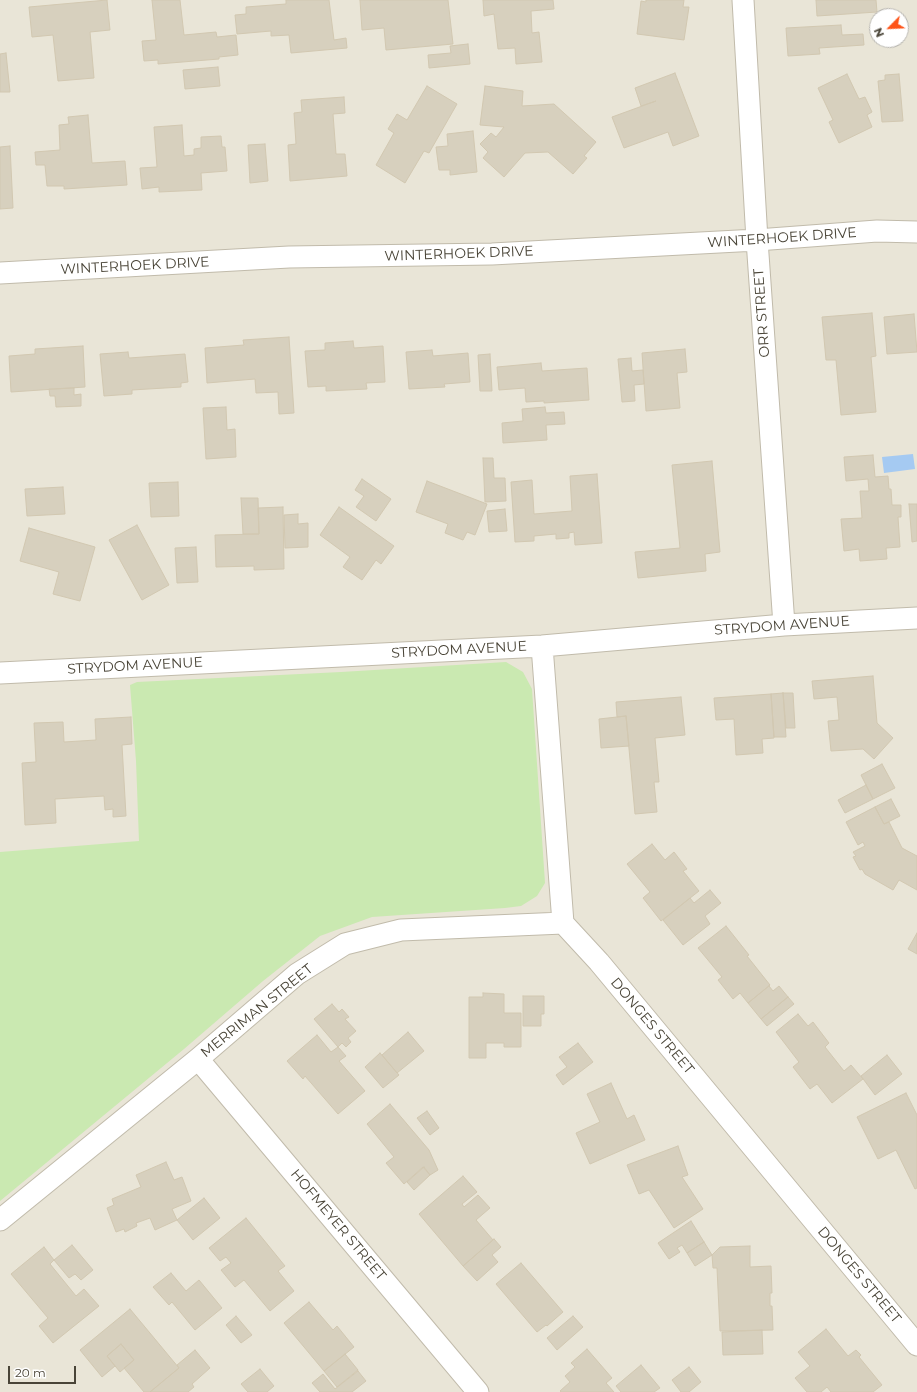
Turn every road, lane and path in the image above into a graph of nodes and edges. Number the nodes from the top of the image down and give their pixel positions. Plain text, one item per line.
1 (743, 0) edge
2 (917, 232) edge
3 (757, 240) junction
4 (0, 273) edge
5 (917, 618) edge
6 (784, 625) junction
7 (542, 646) junction
8 (0, 672) edge
9 (563, 923) junction
10 (198, 1059) junction
11 (0, 1220) edge
12 (917, 1345) edge
13 (478, 1392) edge

1 - 3 street, ORR STREET
2 - 3 street, WINTERHOEK DRIVE
3 - 4 street, WINTERHOEK DRIVE
3 - 6 street, ORR STREET
5 - 6 street, STRYDOM AVENUE
6 - 7 street, STRYDOM AVENUE
7 - 8 street, STRYDOM AVENUE
7 - 9 street
9 - 10 street, MERRIMAN STREET
9 - 12 street, DONGES STREET
10 - 11 street, MERRIMAN STREET
10 - 13 street, HOFMEYER STREET

